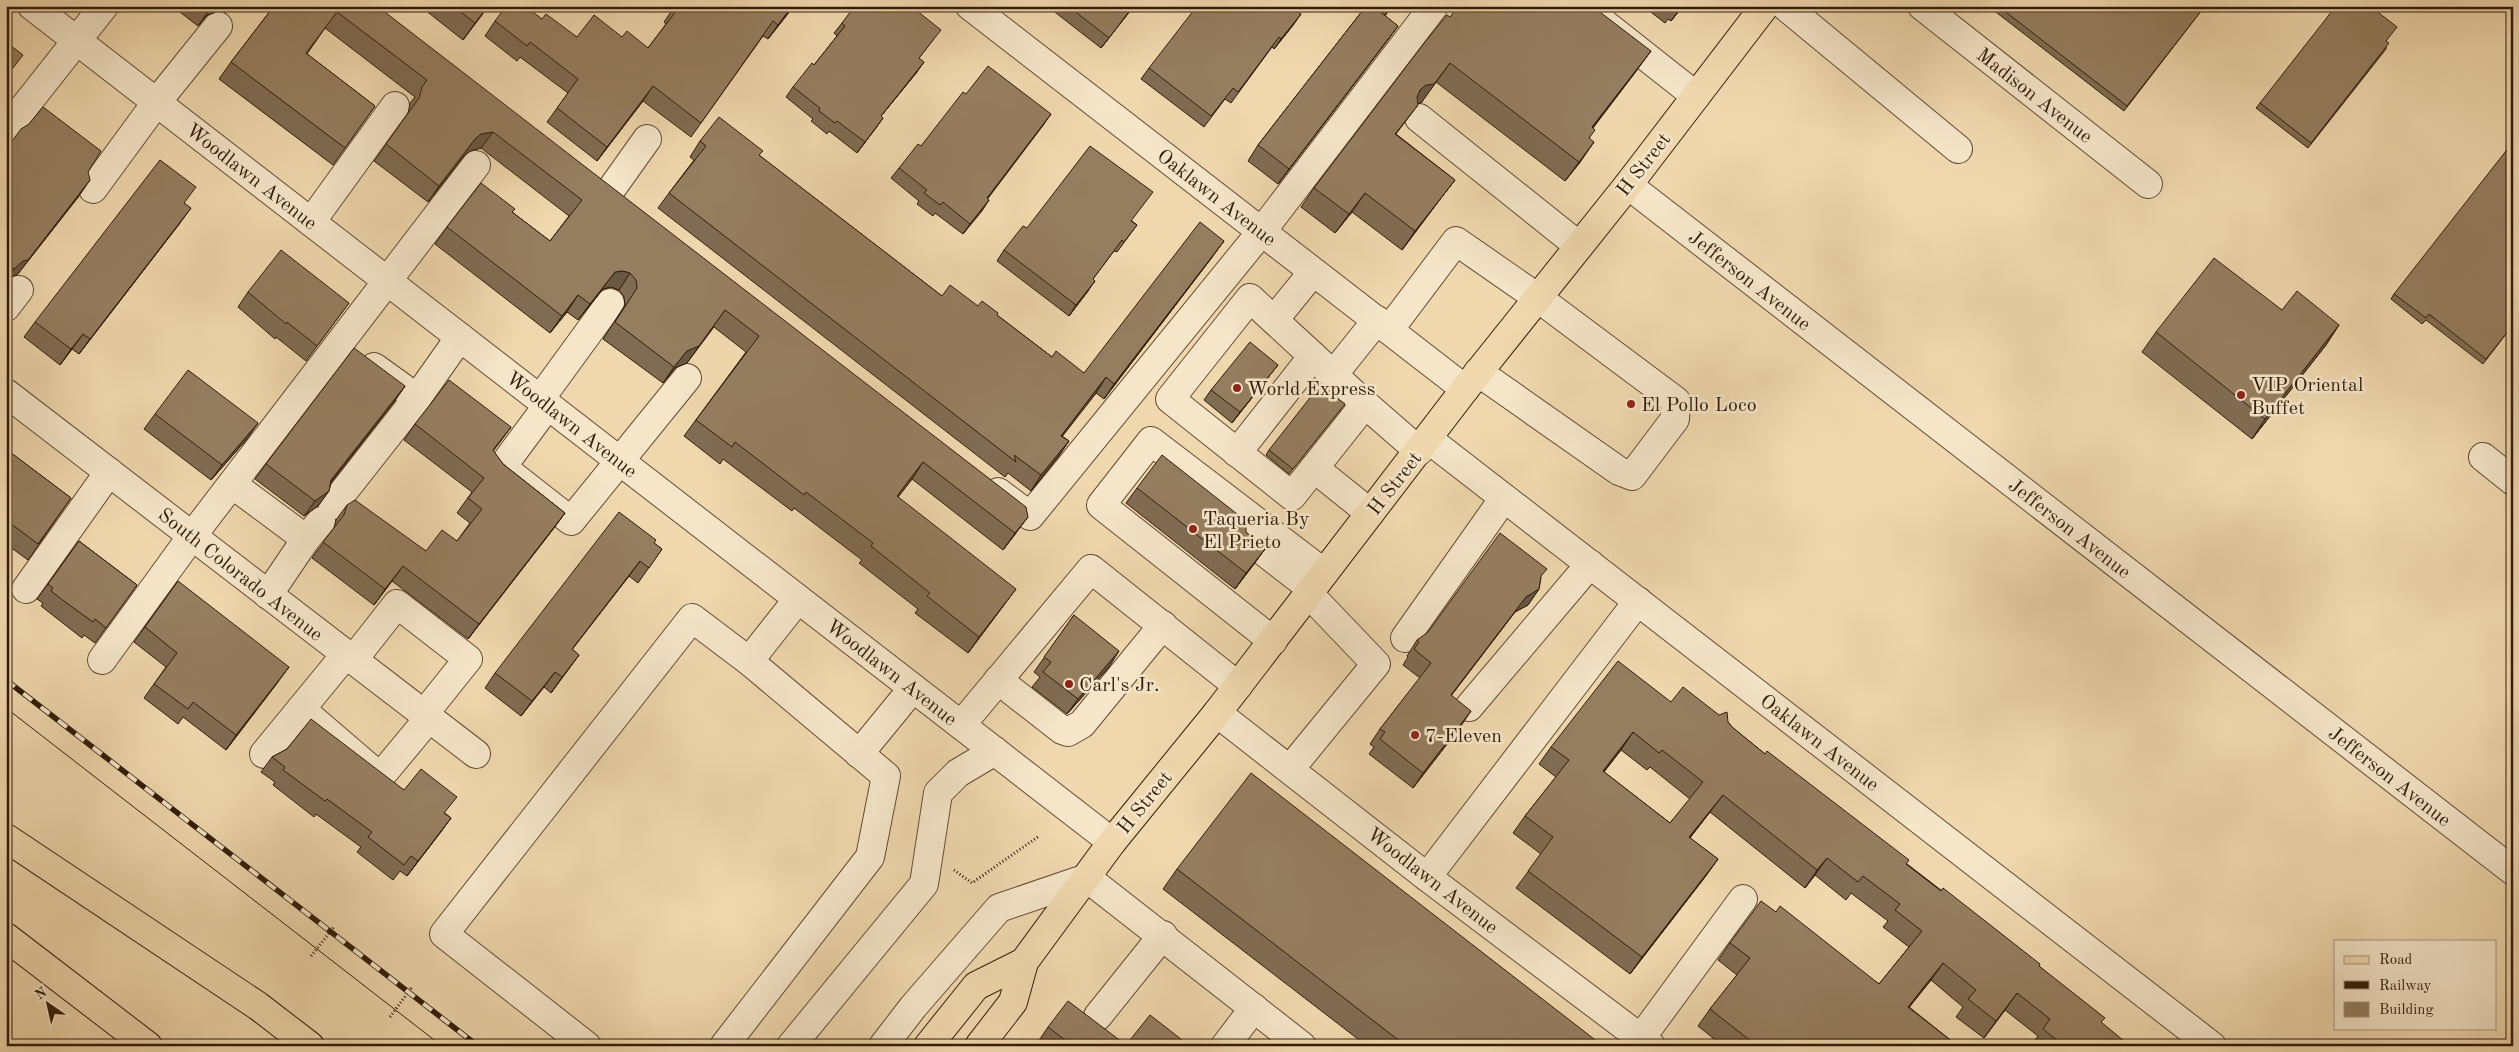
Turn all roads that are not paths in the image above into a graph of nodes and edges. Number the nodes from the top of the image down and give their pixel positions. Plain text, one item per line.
1 (32, 6) edge
2 (104, 6) edge
3 (970, 6) edge
4 (1434, 6) edge
5 (1582, 6) edge
6 (1765, 6) edge
7 (1786, 6) edge
8 (1922, 6) edge
9 (218, 26) dead end
10 (78, 42) junction
11 (1696, 96) junction
12 (156, 102) junction
13 (395, 106) dead end
14 (1419, 118) edge
15 (6, 130) edge
16 (647, 139) dead end
17 (1958, 149) dead end
18 (476, 165) dead end
19 (586, 174) edge
20 (2148, 184) dead end
21 (1628, 185) junction
22 (93, 189) dead end
23 (610, 191) junction
24 (633, 210) edge
25 (311, 222) junction
26 (1262, 231) junction
27 (1579, 246) junction
28 (1313, 272) junction
29 (388, 281) junction
30 (1538, 298) junction
31 (610, 303) edge
32 (1274, 320) junction
33 (1383, 325) junction
34 (460, 337) junction
35 (341, 342) junction
36 (1313, 356) junction
37 (1333, 375) junction
38 (687, 378) dead end
39 (1471, 380) junction
40 (6, 393) edge
41 (417, 398) junction
42 (544, 402) junction
43 (1365, 404) junction
44 (1423, 445) junction
45 (1237, 453) junction
46 (2483, 457) dead end
47 (620, 460) junction
48 (1314, 468) junction
49 (109, 472) junction
50 (975, 474) edge
51 (2513, 481) edge
52 (232, 484) junction
53 (1504, 498) junction
54 (1370, 513) junction
55 (320, 522) junction
56 (192, 536) junction
57 (1590, 564) junction
58 (1315, 585) junction
59 (26, 589) dead end
60 (268, 595) junction
61 (798, 599) junction
62 (1638, 601) junction
63 (1163, 625) junction
64 (1276, 636) junction
65 (1406, 638) dead end
66 (350, 657) junction
67 (102, 660) dead end
68 (749, 661) junction
69 (998, 680) junction
70 (1238, 686) junction
71 (913, 688) junction
72 (1469, 707) edge
73 (300, 709) junction
74 (1216, 713) junction
75 (427, 716) junction
76 (961, 725) junction
77 (995, 752) junction
78 (264, 754) dead end
79 (476, 754) dead end
80 (859, 754) junction
81 (1290, 770) junction
82 (6, 838) edge
83 (1112, 842) junction
84 (2513, 871) edge
85 (1427, 877) junction
86 (1087, 878) junction
87 (1743, 899) dead end
88 (1163, 936) junction
89 (6, 938) edge
90 (1024, 962) junction
91 (1254, 1008) junction
92 (1098, 1016) dead end
93 (1646, 1042) edge
94 (148, 1046) edge
95 (310, 1046) edge
96 (586, 1046) edge
97 (724, 1046) edge
98 (791, 1046) edge
99 (883, 1046) edge
100 (928, 1046) edge
101 (979, 1046) edge
102 (1225, 1046) edge
103 (1302, 1046) edge
104 (2212, 1046) edge

1 - 10 street, Woodlawn Avenue
2 - 10 street
3 - 26 street, Oaklawn Avenue
4 - 26 street
5 - 11 street
6 - 11 main road, H Street
7 - 17 street
8 - 20 street, Madison Avenue
9 - 12 street
10 - 12 street, Woodlawn Avenue
10 - 15 street
11 - 21 main road, H Street
12 - 22 street
12 - 25 street, Woodlawn Avenue
13 - 25 street
14 - 27 street
16 - 23 street
18 - 29 street
19 - 23 street
21 - 27 main road, H Street
21 - 84 street, Jefferson Avenue
23 - 24 street
25 - 29 street, Woodlawn Avenue
26 - 28 street, Oaklawn Avenue
26 - 50 street
27 - 30 main road, H Street
28 - 32 street
28 - 33 street, Oaklawn Avenue
29 - 34 street, Woodlawn Avenue
29 - 35 street
30 - 33 street
30 - 39 main road, H Street
30 - 39 street, Oaklawn Avenue
31 - 42 street
32 - 36 street, Oaklawn Avenue
32 - 45 street, Oaklawn Avenue
33 - 37 street
33 - 39 street, Oaklawn Avenue
34 - 41 street
34 - 42 street, Woodlawn Avenue
35 - 41 street
35 - 52 street
36 - 37 street, Oaklawn Avenue
36 - 45 street
37 - 43 street, Oaklawn Avenue
38 - 47 street
39 - 44 main road, H Street
40 - 49 street, South Colorado Avenue
41 - 55 street
42 - 47 street, Woodlawn Avenue
42 - 47 street
43 - 44 street, Oaklawn Avenue
43 - 48 street
44 - 53 street, Oaklawn Avenue
44 - 54 main road, H Street
45 - 48 street
46 - 51 street
47 - 61 street, Woodlawn Avenue
48 - 54 street
49 - 56 street, South Colorado Avenue
49 - 59 street
52 - 55 street
52 - 56 street
53 - 57 street, Oaklawn Avenue
53 - 65 street
54 - 58 main road, H Street
55 - 60 street
56 - 60 street, South Colorado Avenue
56 - 67 street
57 - 62 street, Oaklawn Avenue
57 - 72 street
58 - 64 main road, H Street
58 - 64 street
58 - 81 street
60 - 66 street, South Colorado Avenue
61 - 68 street
61 - 71 street, Woodlawn Avenue
62 - 85 street
62 - 104 street, Oaklawn Avenue
63 - 69 street
63 - 69 street
63 - 70 street
64 - 70 main road, H Street
66 - 73 street
66 - 75 street, South Colorado Avenue
66 - 75 street
68 - 80 street
68 - 96 street
69 - 76 street
70 - 74 main road, H Street
71 - 76 street, Woodlawn Avenue
71 - 80 street
73 - 75 street
73 - 78 street
74 - 81 street, Woodlawn Avenue
74 - 83 main road, H Street
75 - 79 street, South Colorado Avenue
76 - 77 street, Woodlawn Avenue
77 - 83 street, Woodlawn Avenue
77 - 98 street
80 - 97 street
81 - 85 street, Woodlawn Avenue
82 - 95 main road
83 - 86 main road, H Street
85 - 93 street, Woodlawn Avenue
86 - 88 street
86 - 90 main road, H Street
86 - 99 street
87 - 93 street
88 - 91 street
88 - 92 street
89 - 94 main road
90 - 100 main road, H Street
90 - 101 main road, H Street
91 - 102 street
91 - 103 street

